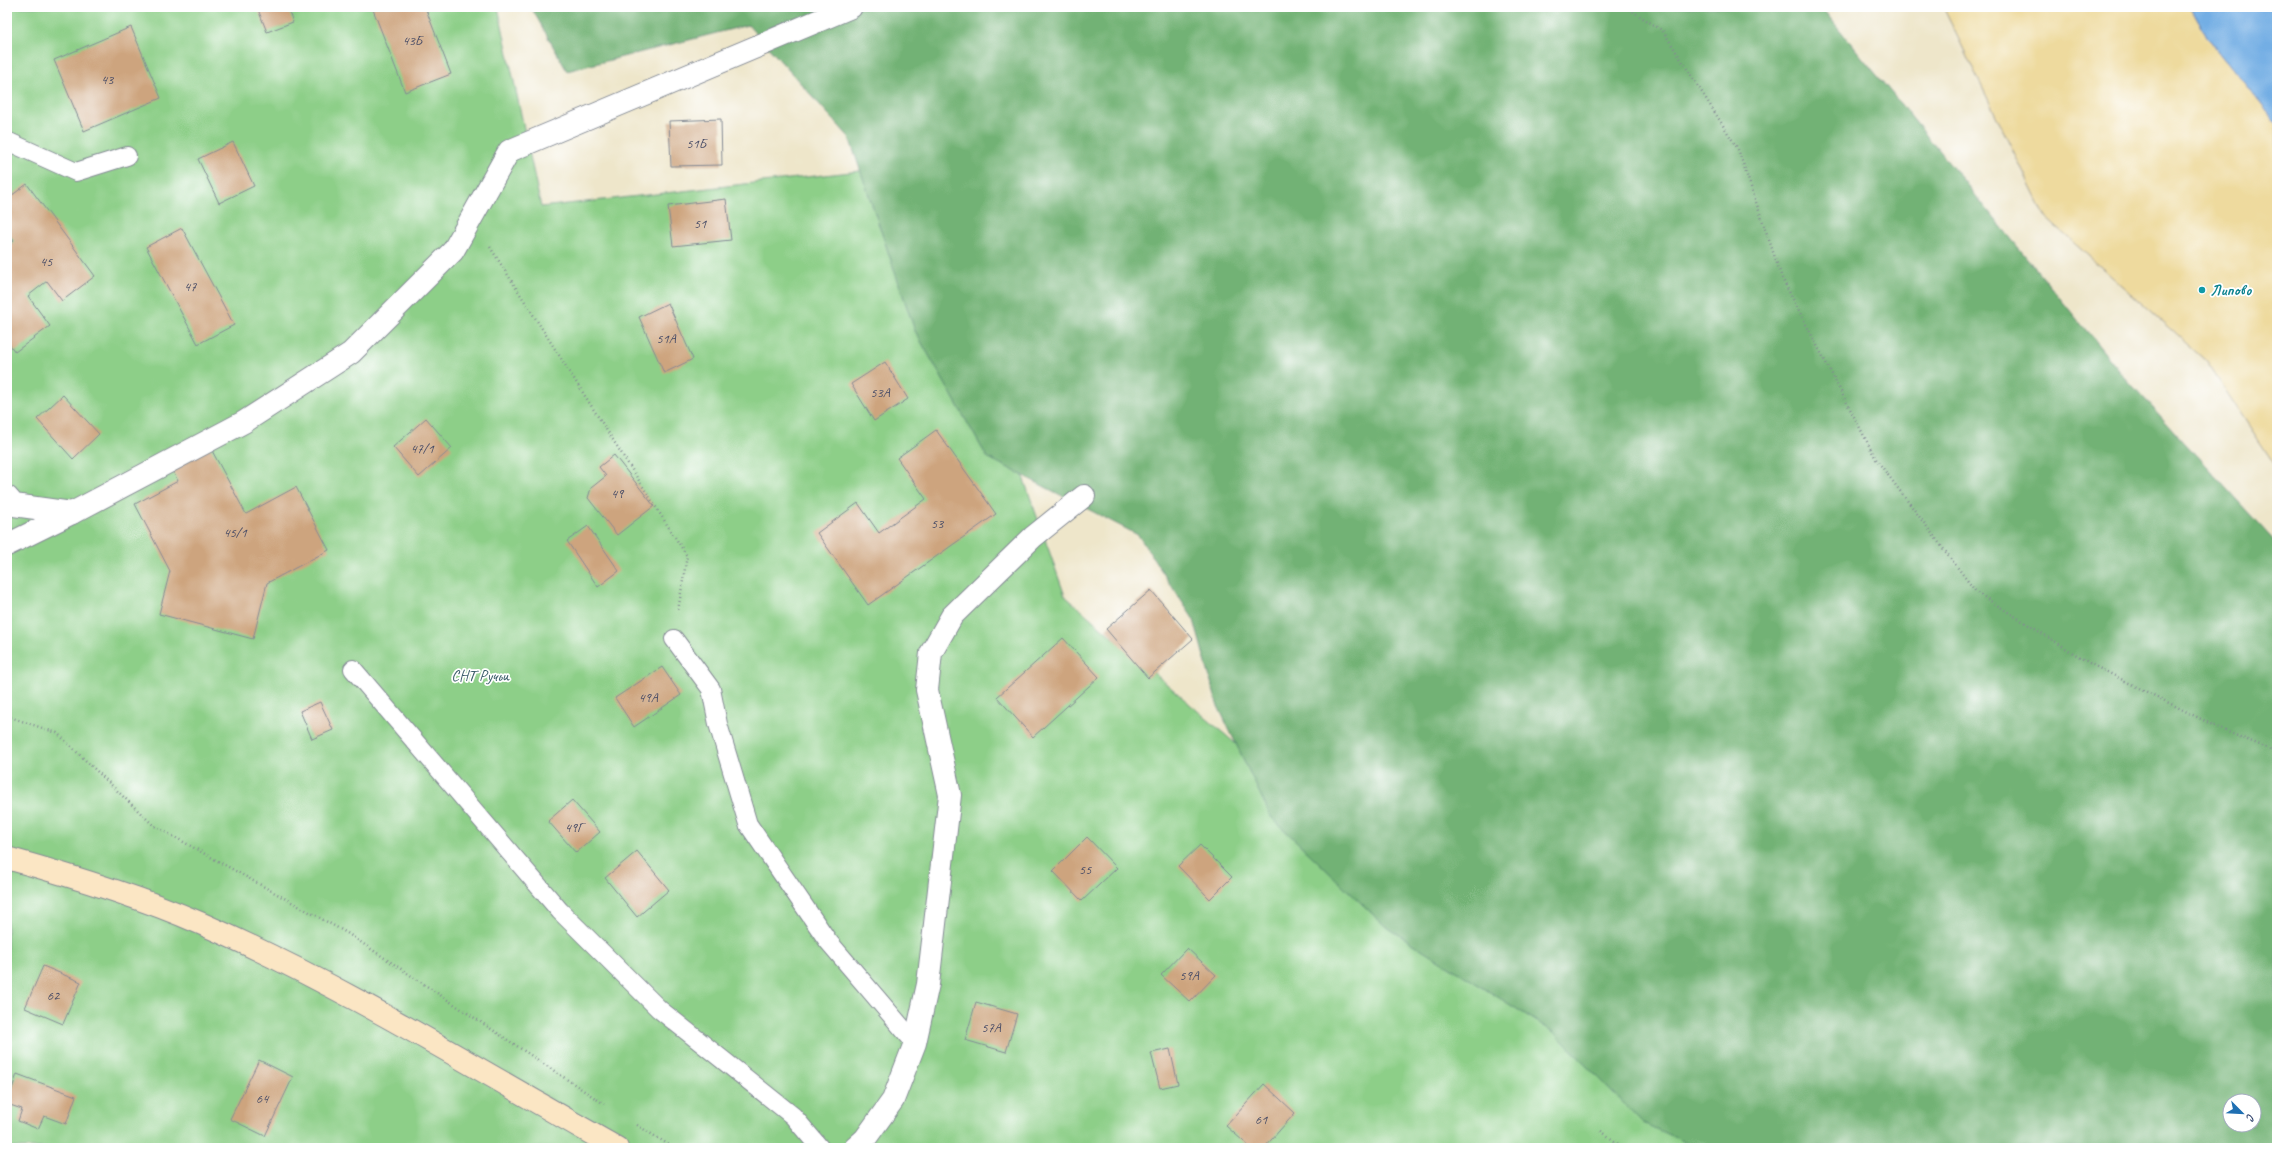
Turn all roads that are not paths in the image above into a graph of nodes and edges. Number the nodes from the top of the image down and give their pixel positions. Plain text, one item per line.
1 (851, 7) edge
2 (7, 141) edge
3 (127, 156) dead end
4 (1084, 496) dead end
5 (7, 497) edge
6 (72, 513) junction
7 (7, 545) edge
8 (674, 639) road end
9 (353, 669) dead end
10 (7, 858) edge
11 (915, 1043) junction
12 (617, 1148) edge
13 (820, 1148) edge
14 (855, 1148) edge

1 - 6 street
2 - 3 lane
4 - 11 street
5 - 6 street
6 - 7 street
8 - 11 lane
9 - 13 lane
10 - 12 main road
11 - 14 street

